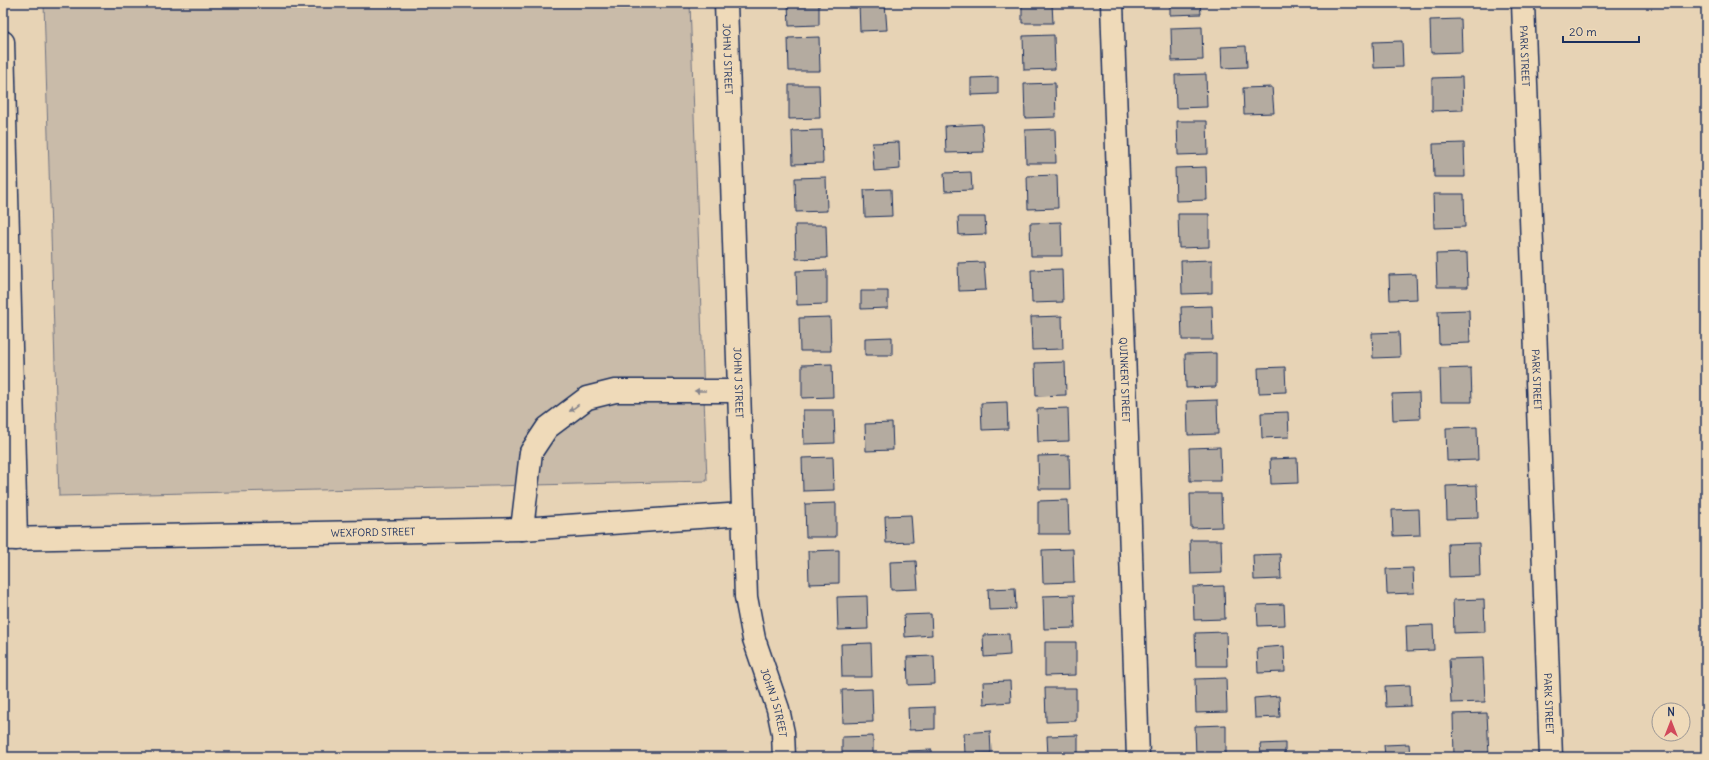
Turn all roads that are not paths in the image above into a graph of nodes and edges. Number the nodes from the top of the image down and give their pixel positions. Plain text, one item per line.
1 (726, 3) edge
2 (1112, 3) edge
3 (1523, 3) edge
4 (3, 42) edge
5 (739, 391) junction
6 (743, 514) junction
7 (522, 529) junction
8 (9, 539) edge
9 (784, 757) edge
10 (1138, 757) edge
11 (1551, 757) edge

1 - 5 street, JOHN J STREET
2 - 10 street, QUINKERT STREET
3 - 11 street, PARK STREET
4 - 8 street
5 - 6 street, JOHN J STREET
5 -> 7 street
6 - 7 street, WEXFORD STREET
6 - 9 street, JOHN J STREET
7 - 8 street, WEXFORD STREET

